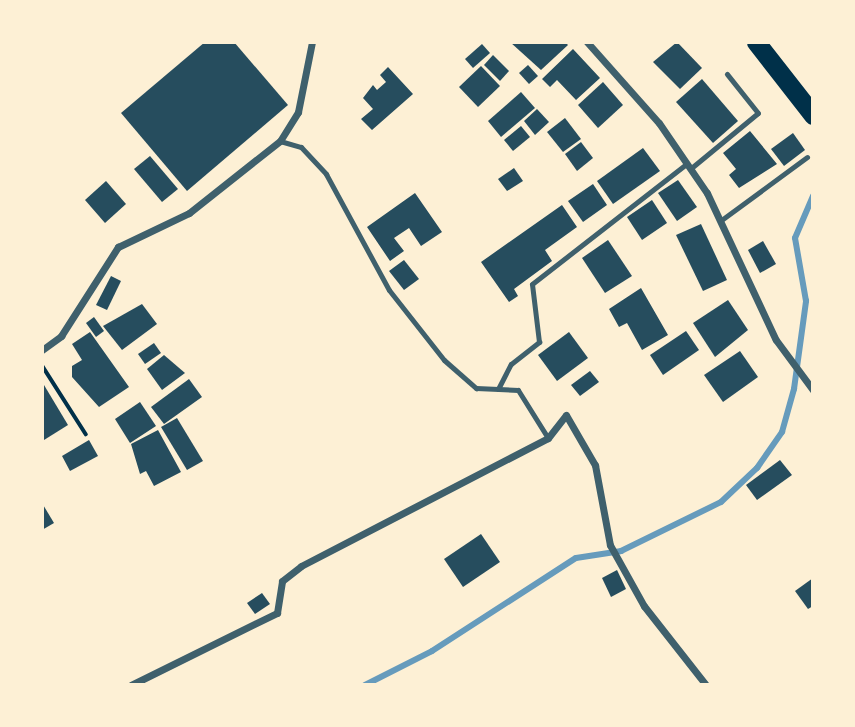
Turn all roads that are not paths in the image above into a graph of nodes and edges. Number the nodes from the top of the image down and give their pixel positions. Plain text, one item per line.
1 (312, 42) edge
2 (587, 42) edge
3 (756, 42) edge
4 (727, 74) dead end
5 (813, 115) edge
6 (280, 141) junction
7 (807, 158) dead end
8 (688, 166) junction
9 (720, 221) junction
10 (42, 350) edge
11 (498, 388) junction
12 (813, 390) edge
13 (548, 438) junction
14 (131, 685) edge
15 (706, 685) edge

1 - 6 street
2 - 8 street
3 - 5 highway
4 - 8 lane
6 - 10 street
6 - 11 lane
7 - 9 lane
8 - 9 street
8 - 11 lane
9 - 12 street
11 - 13 lane
13 - 14 street
13 - 15 street

